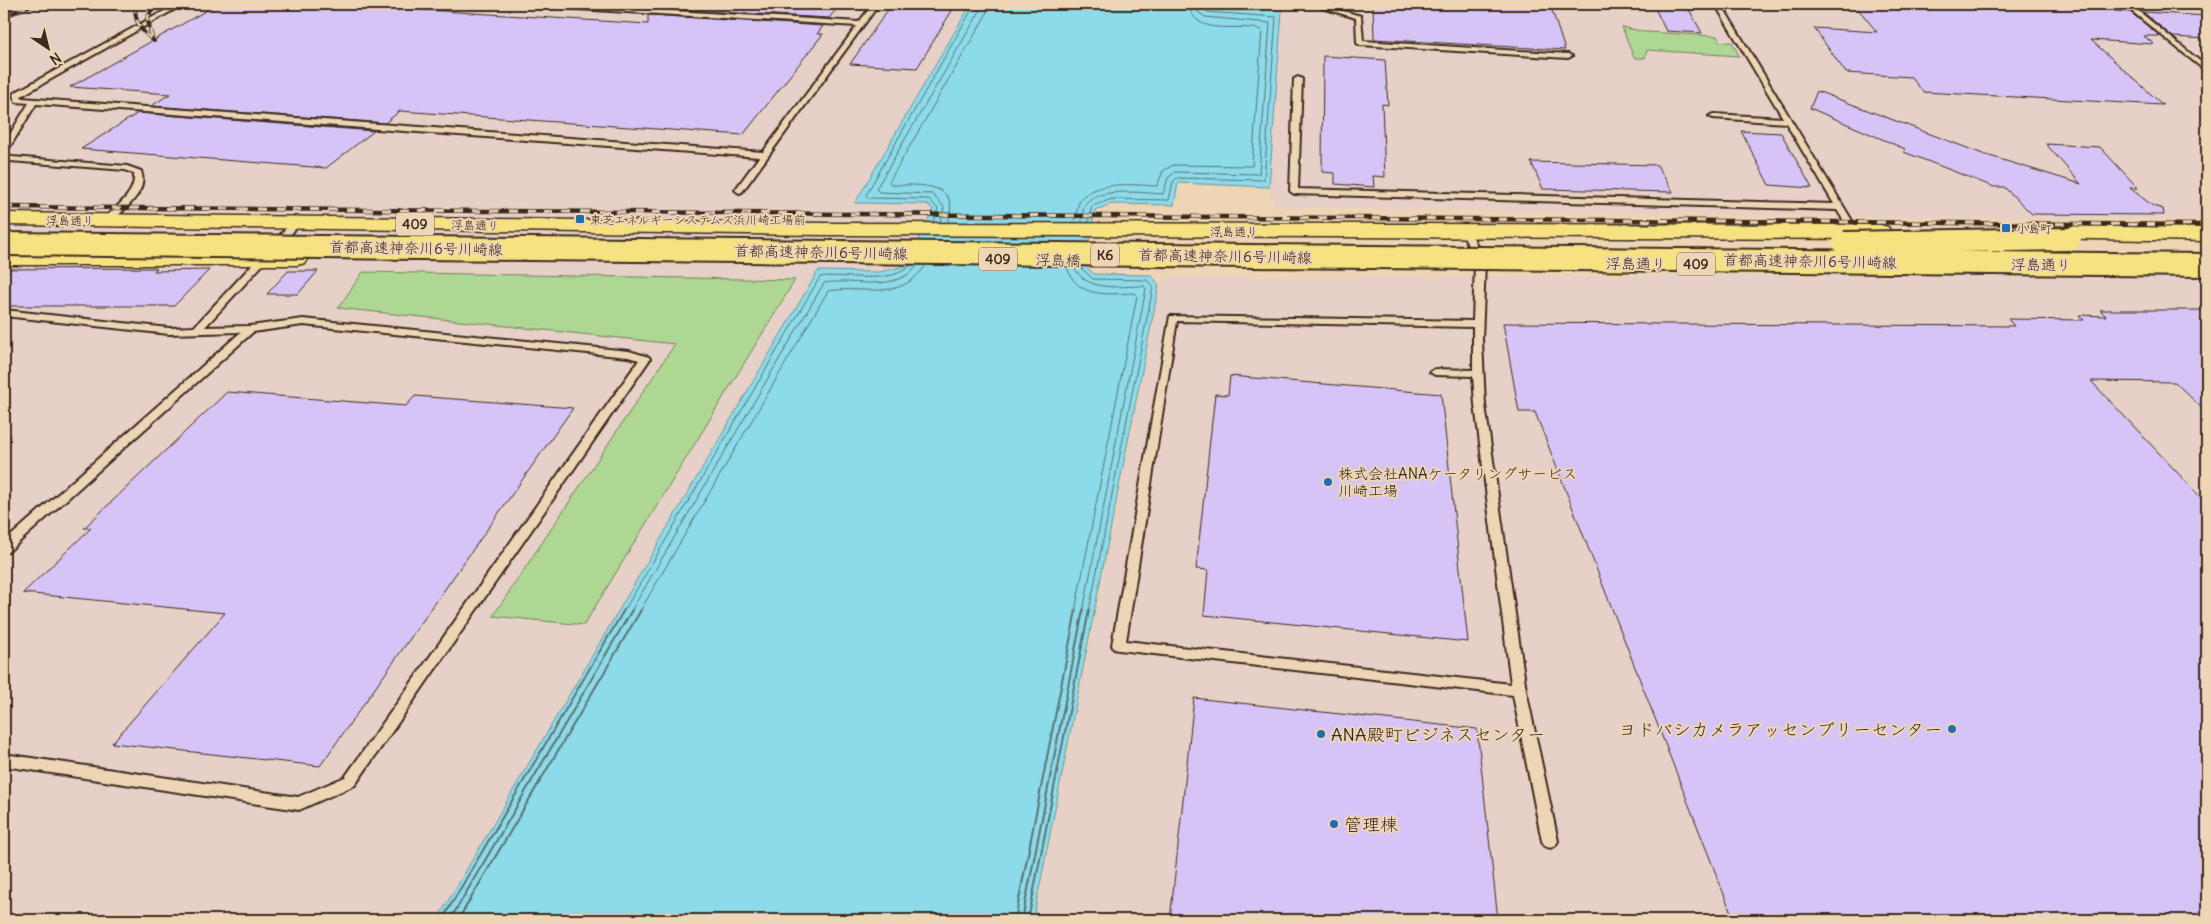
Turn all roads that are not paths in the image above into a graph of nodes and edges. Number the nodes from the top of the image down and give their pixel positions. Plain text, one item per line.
1 (14, 4) edge
2 (181, 4) edge
3 (528, 4) edge
4 (876, 4) edge
5 (1312, 4) edge
6 (1718, 4) edge
7 (2126, 4) edge
8 (4, 9) edge
9 (861, 24) junction
10 (1568, 56) dead end
11 (2207, 70) edge
12 (1298, 79) dead end
13 (34, 101) junction
14 (1713, 116) dead end
15 (1789, 120) junction
16 (4, 150) edge
17 (4, 155) edge
18 (766, 155) junction
19 (739, 190) dead end
20 (1840, 207) junction
21 (4, 219) edge
22 (108, 220) junction
23 (297, 222) junction
24 (827, 229) joint
25 (1191, 231) joint
26 (1466, 231) junction
27 (4, 235) edge
28 (2207, 235) edge
29 (2207, 240) edge
30 (4, 244) edge
31 (1550, 249) junction
32 (1866, 250) junction
33 (2207, 254) edge
34 (4, 258) edge
35 (264, 258) junction
36 (1184, 261) joint
37 (1480, 263) junction
38 (2207, 264) edge
39 (4, 313) edge
40 (1477, 324) junction
41 (250, 328) junction
42 (197, 330) junction
43 (1435, 372) dead end
44 (1478, 373) junction
45 (4, 549) edge
46 (1519, 690) junction
47 (4, 760) edge
48 (1550, 841) dead end

1 - 8 lane
2 - 13 lane
3 - 9 lane
4 - 9 lane
5 - 10 lane
6 - 15 lane
7 - 11 lane
9 - 18 lane
12 - 20 lane
13 - 16 lane
13 - 18 lane
14 - 15 lane
15 - 20 lane
17 - 22 lane
18 - 19 lane
20 - 32 lane
21 - 22 highway, 浮島通り / 409
22 - 23 highway, 浮島通り / 409
23 - 24 highway, 浮島通り / 409
23 - 35 lane
24 - 25 highway, 浮島橋 / 409
25 - 26 highway, 浮島通り / 409
26 - 32 highway, 浮島通り / 409
26 - 37 lane
27 - 31 highway, 首都高速神奈川6号川崎線 / K6
28 - 32 highway, 浮島通り / 409
29 - 31 highway, bridge
30 - 38 highway, 首都高速神奈川6号川崎線 / K6, bridge
31 - 33 highway, 首都高速神奈川6号川崎線 / K6
32 - 37 highway, 浮島通り / 409
32 - 38 highway, 浮島通り / 409
34 - 35 highway, 409
35 - 36 highway, 浮島橋 / 409
35 - 42 lane
36 - 37 highway, 浮島通り / 409
37 - 40 lane
39 - 42 lane
40 - 44 lane
40 - 46 lane
41 - 42 lane
41 - 45 lane
41 - 47 lane
43 - 44 lane
44 - 46 lane
46 - 48 lane

